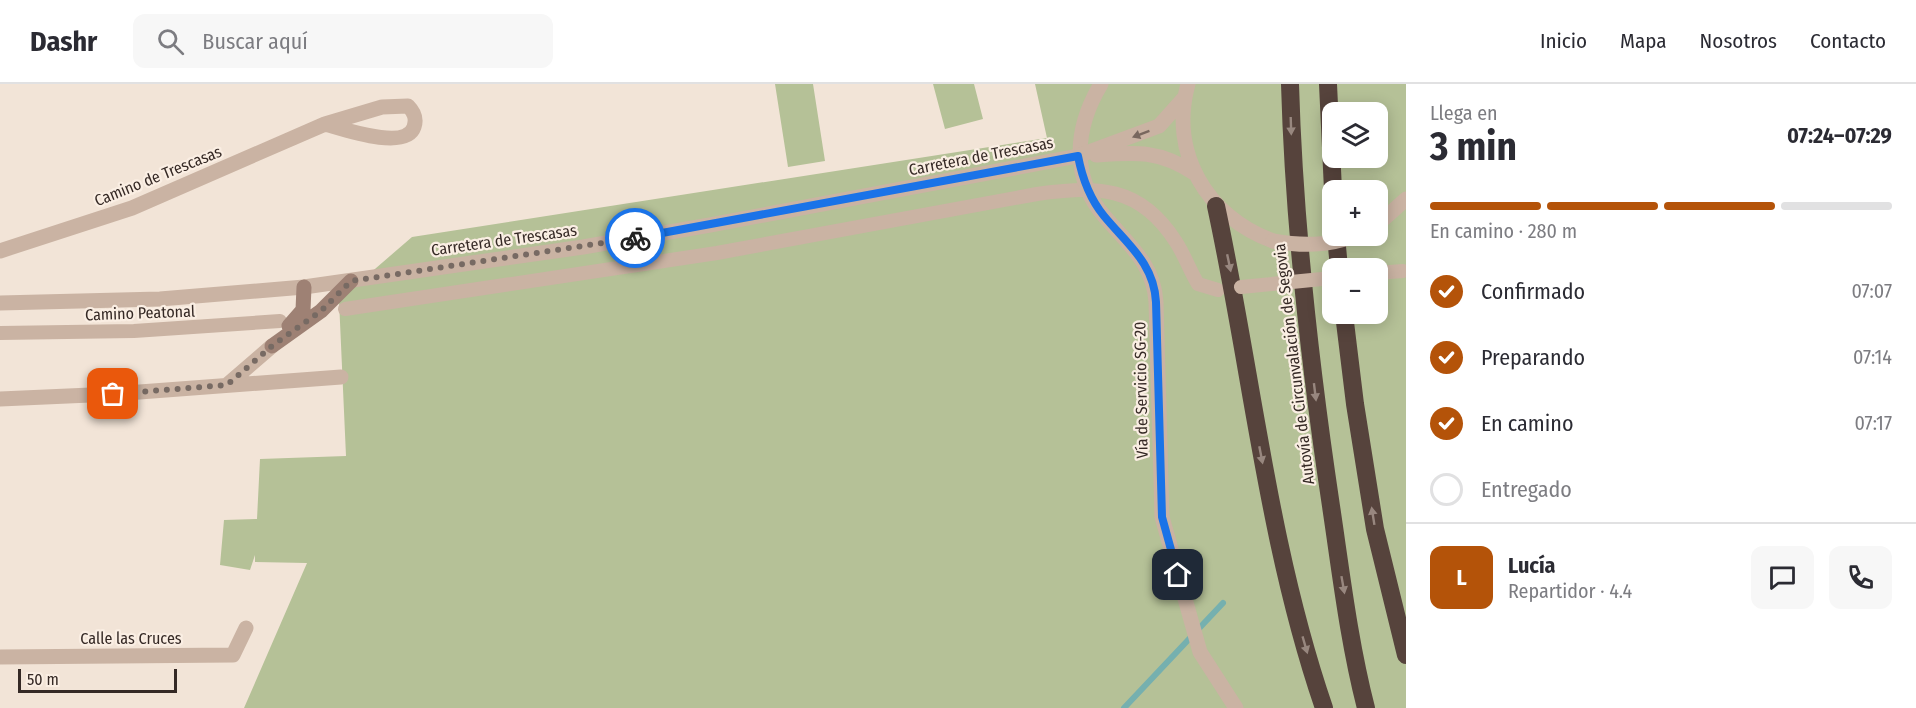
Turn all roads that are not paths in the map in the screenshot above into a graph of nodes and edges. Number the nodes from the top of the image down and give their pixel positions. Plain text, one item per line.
1 (1101, 84) edge
2 (1290, 84) edge
3 (1328, 84) edge
4 (1186, 91) edge
5 (325, 124) junction
6 (1078, 156) junction
7 (1194, 173) junction
8 (1333, 180) edge
9 (1087, 188) junction
10 (1406, 199) edge
11 (1216, 206) junction
12 (1388, 215) edge
13 (1322, 244) edge
14 (0, 251) edge
15 (1403, 271) dead end
16 (1388, 272) edge
17 (1322, 279) edge
18 (351, 281) junction
19 (304, 287) junction
20 (1241, 287) dead end
21 (1218, 290) dead end
22 (0, 303) edge
23 (345, 309) dead end
24 (280, 321) dead end
25 (1345, 324) edge
26 (0, 333) edge
27 (272, 346) junction
28 (341, 376) dead end
29 (227, 385) junction
30 (0, 399) edge
31 (246, 628) dead end
32 (1406, 655) edge
33 (0, 657) edge
34 (1236, 708) edge
35 (1324, 708) edge
36 (1366, 708) edge

1 - 6 street, Vía de Servicio SG-20
2 -> 36 highway, Autovía de Circunvalación de Segovia
3 - 8 highway
4 -> 6 street, Carretera de Trescasas
4 - 7 street
5 - 5 street, Camino de Trescasas
5 - 14 street, Camino de Trescasas
6 - 7 street, Carretera de Trescasas
6 - 9 street, Vía de Servicio SG-20
6 - 18 street, Carretera de Trescasas
7 - 11 street
9 - 21 street
9 - 23 street
9 - 34 street, Vía de Servicio SG-20
10 - 12 street
11 - 13 street, bridge
11 -> 35 highway
15 - 16 street
17 - 20 street, bridge
18 - 19 street, Carretera de Trescasas
18 - 27 main road
19 - 22 street, Carretera de Trescasas
19 - 27 main road
24 - 26 street, Camino Peatonal
32 -> 25 highway
27 - 29 street
28 - 29 street
29 - 30 street
31 - 33 street, Calle las Cruces

